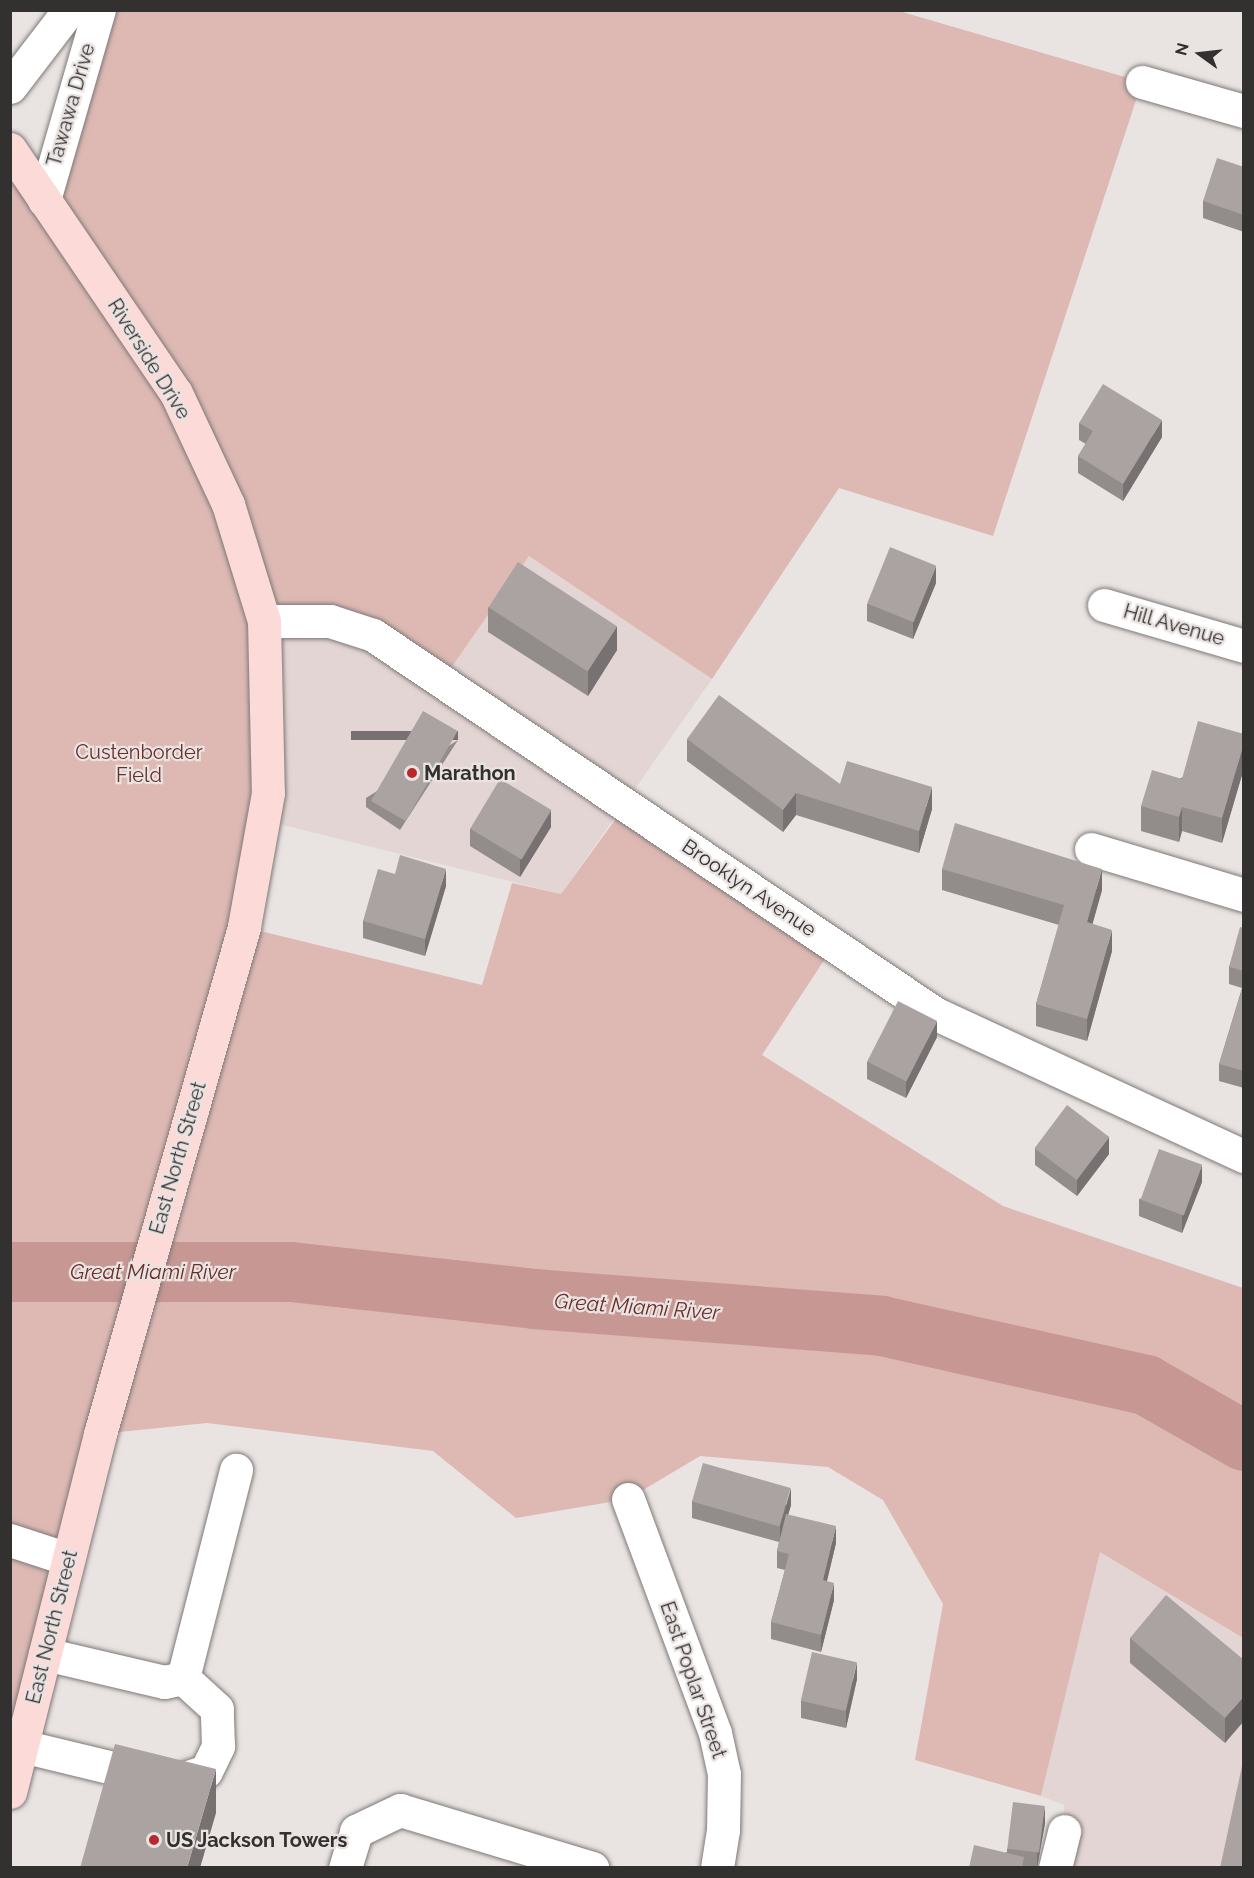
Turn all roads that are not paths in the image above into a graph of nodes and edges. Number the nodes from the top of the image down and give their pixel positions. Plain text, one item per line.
1 (69, 10) edge
2 (99, 10) edge
3 (1142, 82) dead end
4 (10, 87) edge
5 (1244, 111) edge
6 (10, 149) edge
7 (44, 200) junction
8 (1104, 605) dead end
9 (264, 621) junction
10 (1244, 646) edge
11 (1091, 849) dead end
12 (1244, 895) edge
13 (1244, 1156) edge
14 (236, 1470) dead end
15 (628, 1499) dead end
16 (10, 1540) edge
17 (68, 1559) junction
18 (45, 1654) junction
19 (183, 1678) junction
20 (22, 1746) junction
21 (146, 1776) edge
22 (182, 1779) edge
23 (10, 1792) edge
24 (1064, 1831) dead end
25 (345, 1868) edge
26 (592, 1868) edge
27 (717, 1868) edge
28 (1055, 1868) edge

1 - 4 street, Tawawa Drive
2 - 7 street, Tawawa Drive
3 - 5 street
6 - 7 main road, Riverside Drive
7 - 9 main road, Riverside Drive
8 - 10 street, Hill Avenue
9 - 13 street, Brooklyn Avenue
9 - 17 main road, East North Street
11 - 12 street
14 - 19 street
15 - 27 street, East Poplar Street
16 - 17 street
17 - 18 main road, East North Street
18 - 19 street
18 - 20 main road, East North Street
19 - 22 street
20 - 21 street
20 - 23 main road, East North Street
24 - 28 street
25 - 26 street

